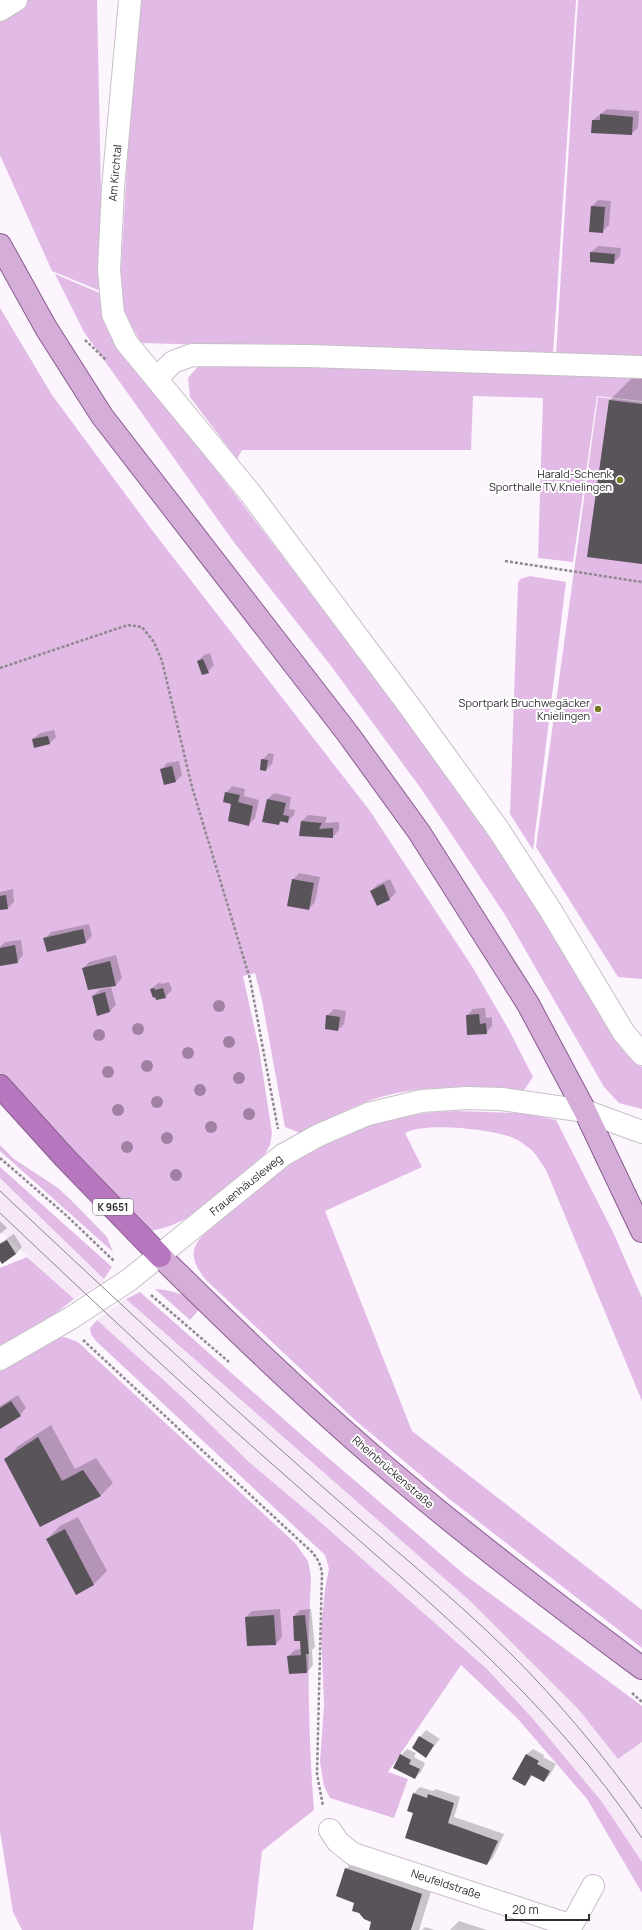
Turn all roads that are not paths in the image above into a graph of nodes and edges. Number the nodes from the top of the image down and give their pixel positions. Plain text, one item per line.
1 (16, 0) edge
2 (130, 0) edge
3 (0, 10) edge
4 (0, 245) edge
5 (642, 367) edge
6 (157, 378) junction
7 (642, 1054) edge
8 (0, 1086) edge
9 (585, 1110) junction
10 (642, 1132) edge
11 (642, 1230) edge
12 (160, 1256) junction
13 (0, 1359) edge
14 (642, 1668) edge
15 (330, 1830) road end
16 (593, 1886) dead end
17 (568, 1930) edge

1 - 3 street
2 - 6 street, Am Kirchtal
4 - 9 main road
5 - 6 street
6 - 7 street, Am Kirchtal
8 - 12 highway, K 9651
9 - 10 street, Frauenhäusleweg
9 - 11 main road
9 - 12 street, Frauenhäusleweg
12 - 13 street, Frauenhäusleweg
12 - 14 main road, Rheinbrückenstraße / K 9651
15 - 17 street, Neufeldstraße
16 - 17 street, Neufeldstraße

